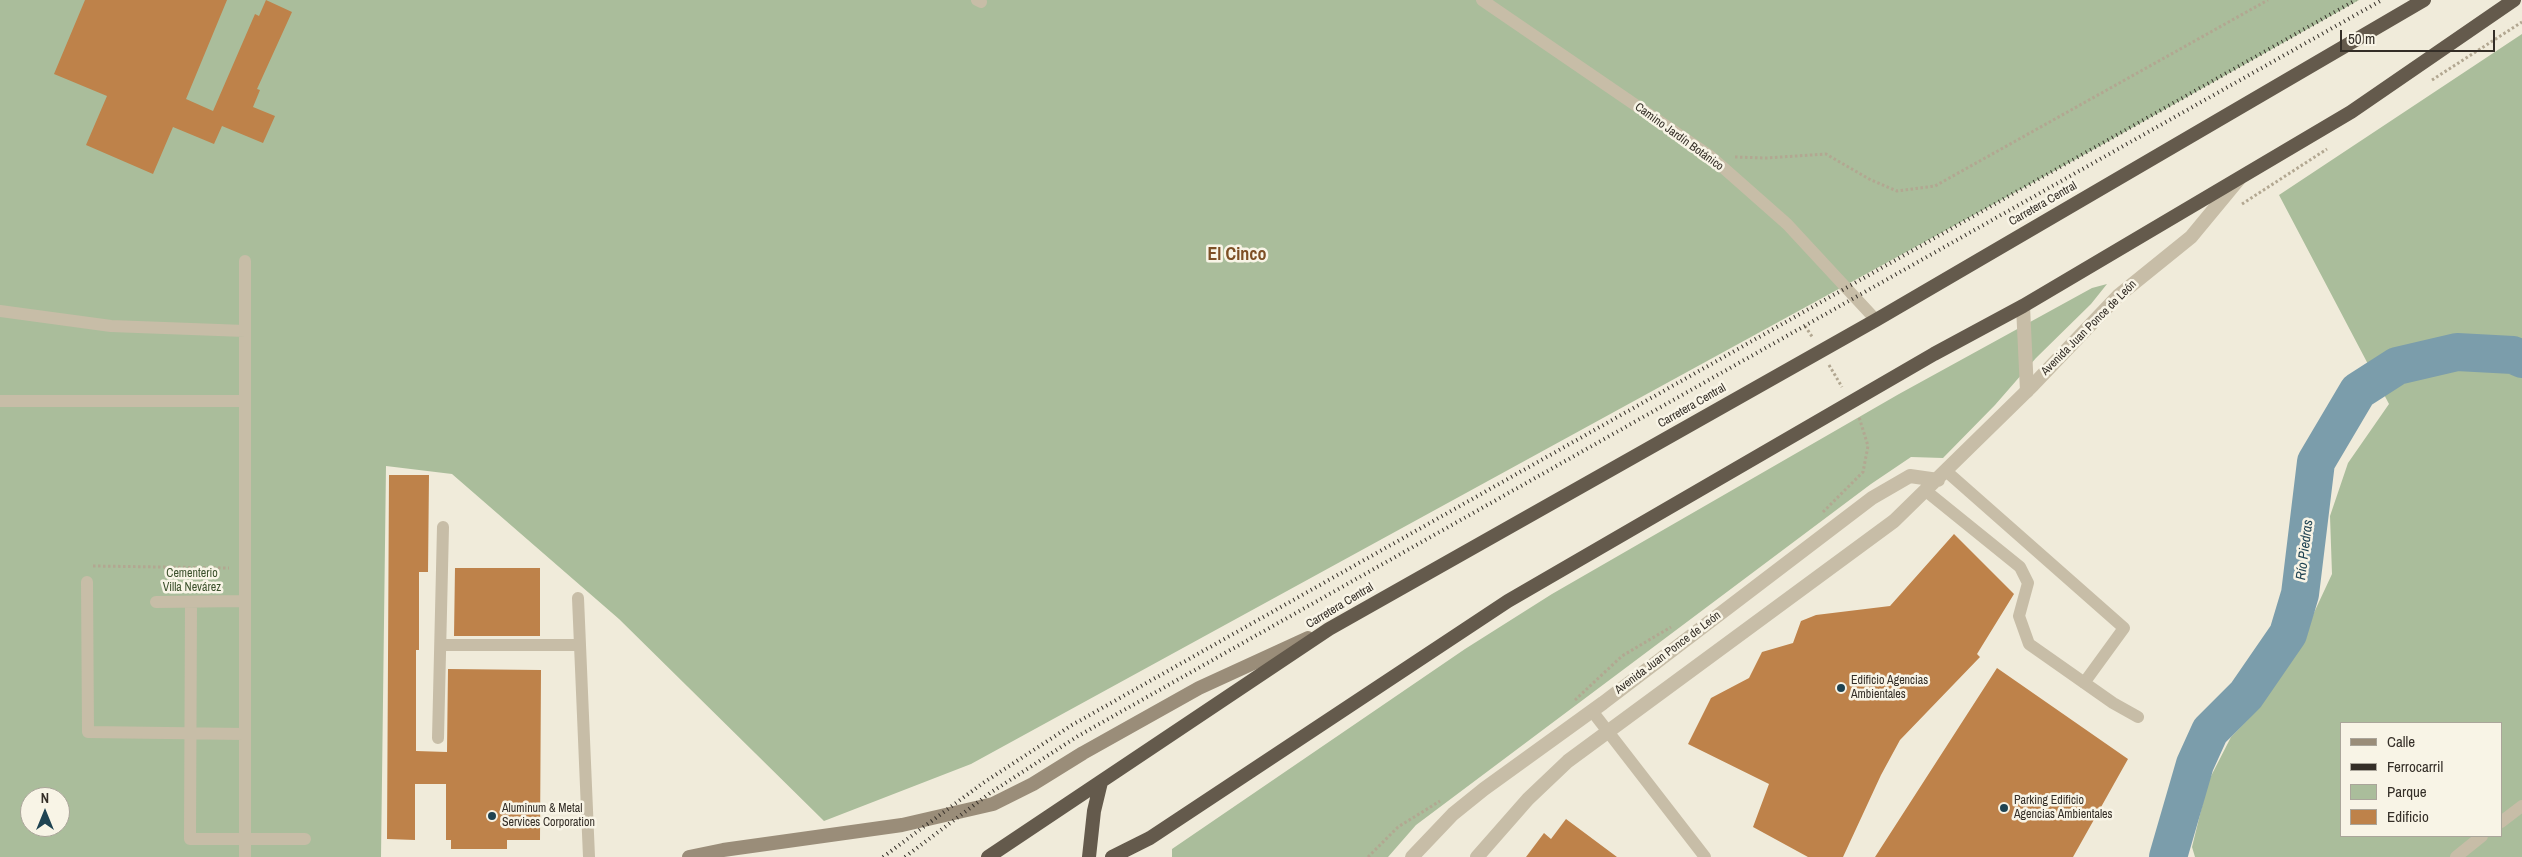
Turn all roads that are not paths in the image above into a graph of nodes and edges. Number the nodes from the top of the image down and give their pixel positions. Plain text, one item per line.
1 (1482, 0) edge
2 (2424, 0) edge
3 (2514, 0) edge
4 (2240, 178) junction
5 (245, 261) dead end
6 (2023, 306) junction
7 (0, 311) edge
8 (1876, 320) junction
9 (245, 331) junction
10 (2026, 391) junction
11 (0, 401) edge
12 (245, 401) junction
13 (1942, 475) junction
14 (1926, 491) junction
15 (443, 526) dead end
16 (87, 582) dead end
17 (578, 598) dead end
18 (245, 601) junction
19 (156, 602) dead end
20 (191, 602) junction
21 (1329, 629) junction
22 (440, 644) junction
23 (580, 645) junction
24 (2084, 683) junction
25 (1592, 711) junction
26 (2138, 717) dead end
27 (1609, 731) junction
28 (190, 733) junction
29 (245, 734) junction
30 (438, 738) dead end
31 (1102, 782) junction
32 (2522, 806) edge
33 (2502, 821) edge
34 (2481, 837) edge
35 (245, 839) junction
36 (306, 839) dead end
37 (1488, 842) junction
38 (245, 857) edge
39 (589, 857) edge
40 (689, 857) edge
41 (988, 857) edge
42 (1089, 857) edge
43 (1112, 857) edge
44 (1412, 857) edge
45 (1467, 857) edge
46 (1477, 857) edge
47 (1704, 857) edge
48 (2456, 857) edge

1 - 8 lane, Camino Jardín Botánico
2 - 8 highway, Carretera Central
3 - 4 highway
4 - 6 highway
4 - 10 street, Avenida Juan Ponce de León
5 - 9 lane
6 - 10 street
6 - 43 highway
7 - 9 lane
8 - 21 highway, Carretera Central
9 - 12 lane
10 - 13 street, Avenida Juan Ponce de León
11 - 12 lane
12 - 18 lane
13 - 14 street, Avenida Juan Ponce de León
13 - 24 lane
13 - 25 street, Avenida Juan Ponce de León
14 - 24 lane
14 - 27 street, Avenida Juan Ponce de León
15 - 22 lane
16 - 28 lane
17 - 23 lane
18 - 20 lane
18 - 29 lane
19 - 20 lane
20 - 28 lane
21 - 31 highway, Carretera Central
21 - 40 main road
22 - 23 lane
22 - 30 lane
23 - 39 lane
24 - 26 lane
25 - 27 lane
25 - 44 street, Avenida Juan Ponce de León
27 - 37 street, Avenida Juan Ponce de León
27 - 47 lane
28 - 29 lane
28 - 35 lane
29 - 35 lane
31 - 41 highway, Carretera Central
31 - 42 highway
32 - 33 lane
34 - 48 lane
35 - 36 lane
35 - 38 lane
37 - 45 street
37 - 46 street, Avenida Juan Ponce de León

